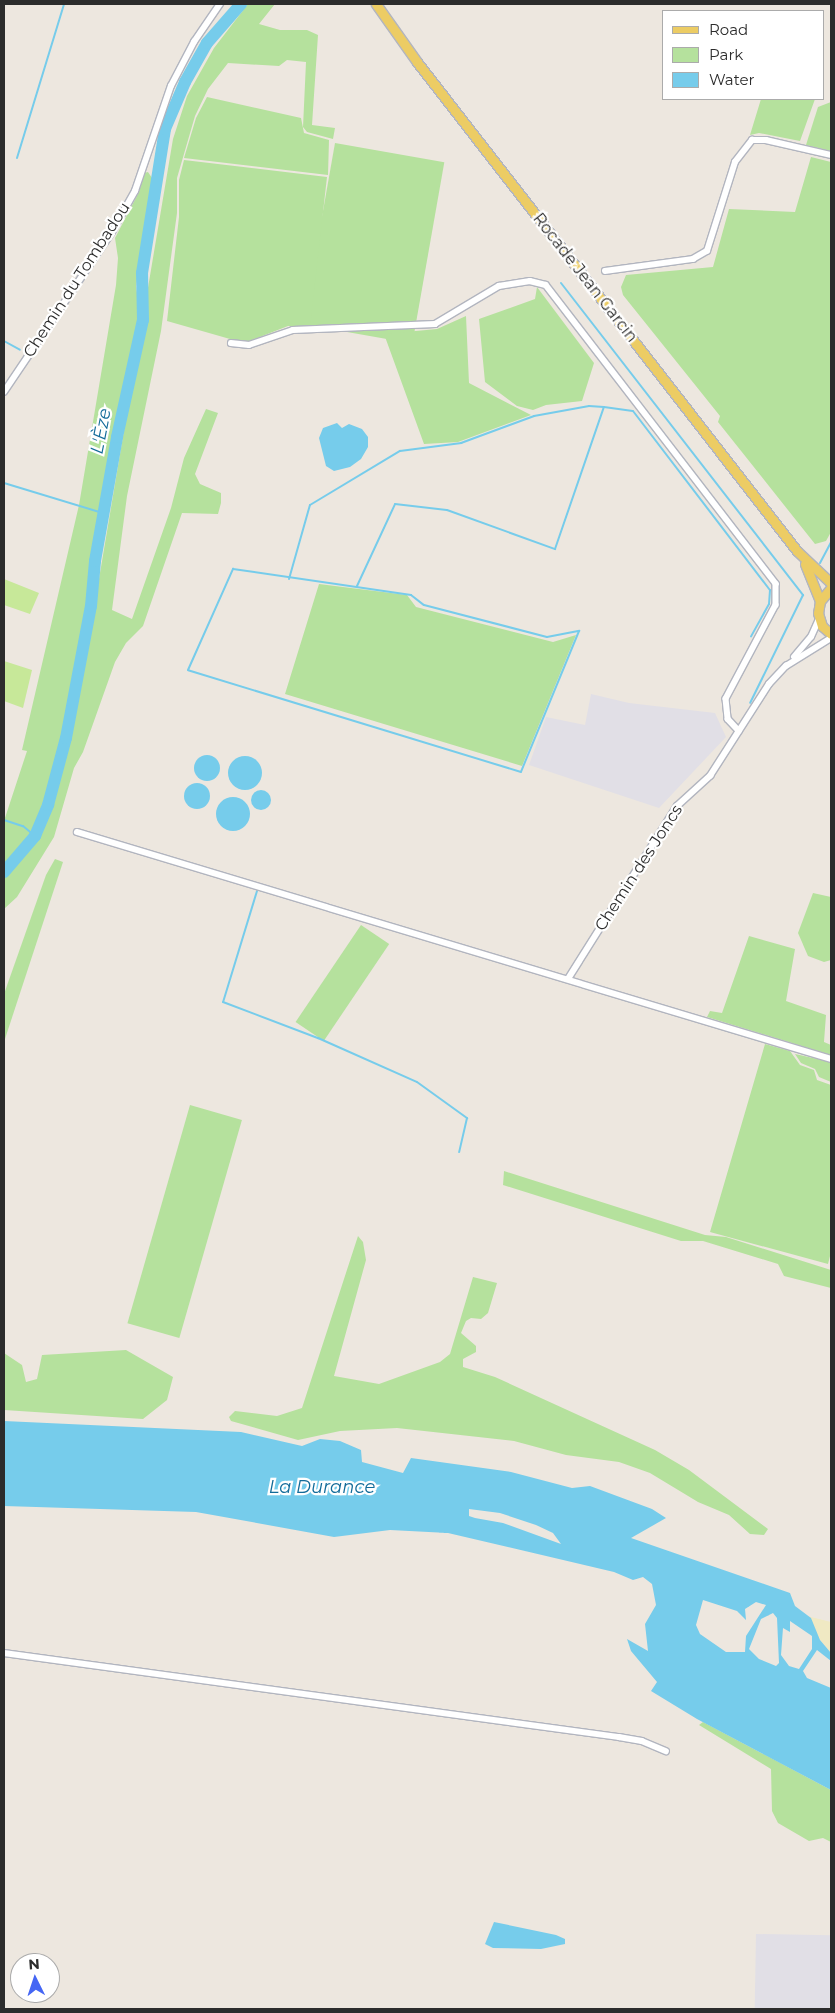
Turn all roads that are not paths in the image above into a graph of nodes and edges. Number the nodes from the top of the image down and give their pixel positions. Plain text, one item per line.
1 (220, 4) edge
2 (376, 4) edge
3 (831, 156) edge
4 (605, 271) dead end
5 (231, 343) dead end
6 (4, 392) edge
7 (797, 551) junction
8 (831, 583) edge
9 (831, 588) edge
10 (820, 601) junction
11 (819, 619) junction
12 (831, 636) edge
13 (786, 666) junction
14 (739, 731) junction
15 (77, 832) dead end
16 (568, 979) junction
17 (831, 1059) edge
18 (4, 1653) edge
19 (666, 1751) dead end

1 - 6 street, Chemin du Tombadou
2 - 7 main road, Rocade Jean Garcin
3 - 4 street
5 - 14 street
7 - 8 main road, Rocade Jean Garcin
7 - 10 main road, Rocade Jean Garcin
9 - 10 main road
10 - 11 main road
11 - 12 main road
11 - 13 street, Chemin des Joncs
12 - 13 street, Chemin des Joncs
13 - 14 street, Chemin des Joncs
14 - 16 street, Chemin des Joncs
15 - 16 street
16 - 17 street
18 - 19 street

